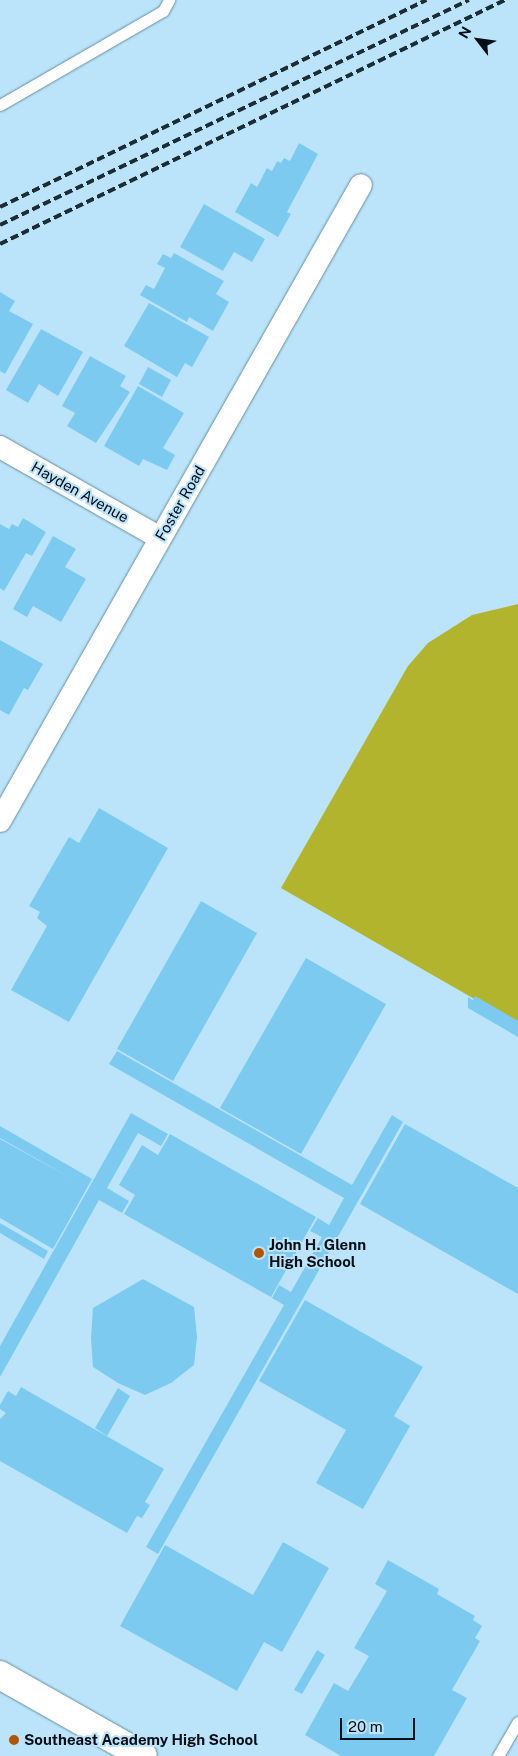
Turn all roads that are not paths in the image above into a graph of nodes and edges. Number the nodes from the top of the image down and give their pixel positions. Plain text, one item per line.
1 (169, 0) edge
2 (0, 105) edge
3 (361, 184) dead end
4 (0, 447) edge
5 (160, 538) junction
6 (8, 787) edge
7 (0, 821) edge
8 (0, 1675) edge
9 (518, 1722) edge
10 (142, 1756) edge
11 (498, 1756) edge

1 - 2 lane
3 - 5 street, Foster Road
4 - 5 street, Hayden Avenue
5 - 6 street, Foster Road
6 - 7 street, Foster Road
8 - 10 street
9 - 11 lane

